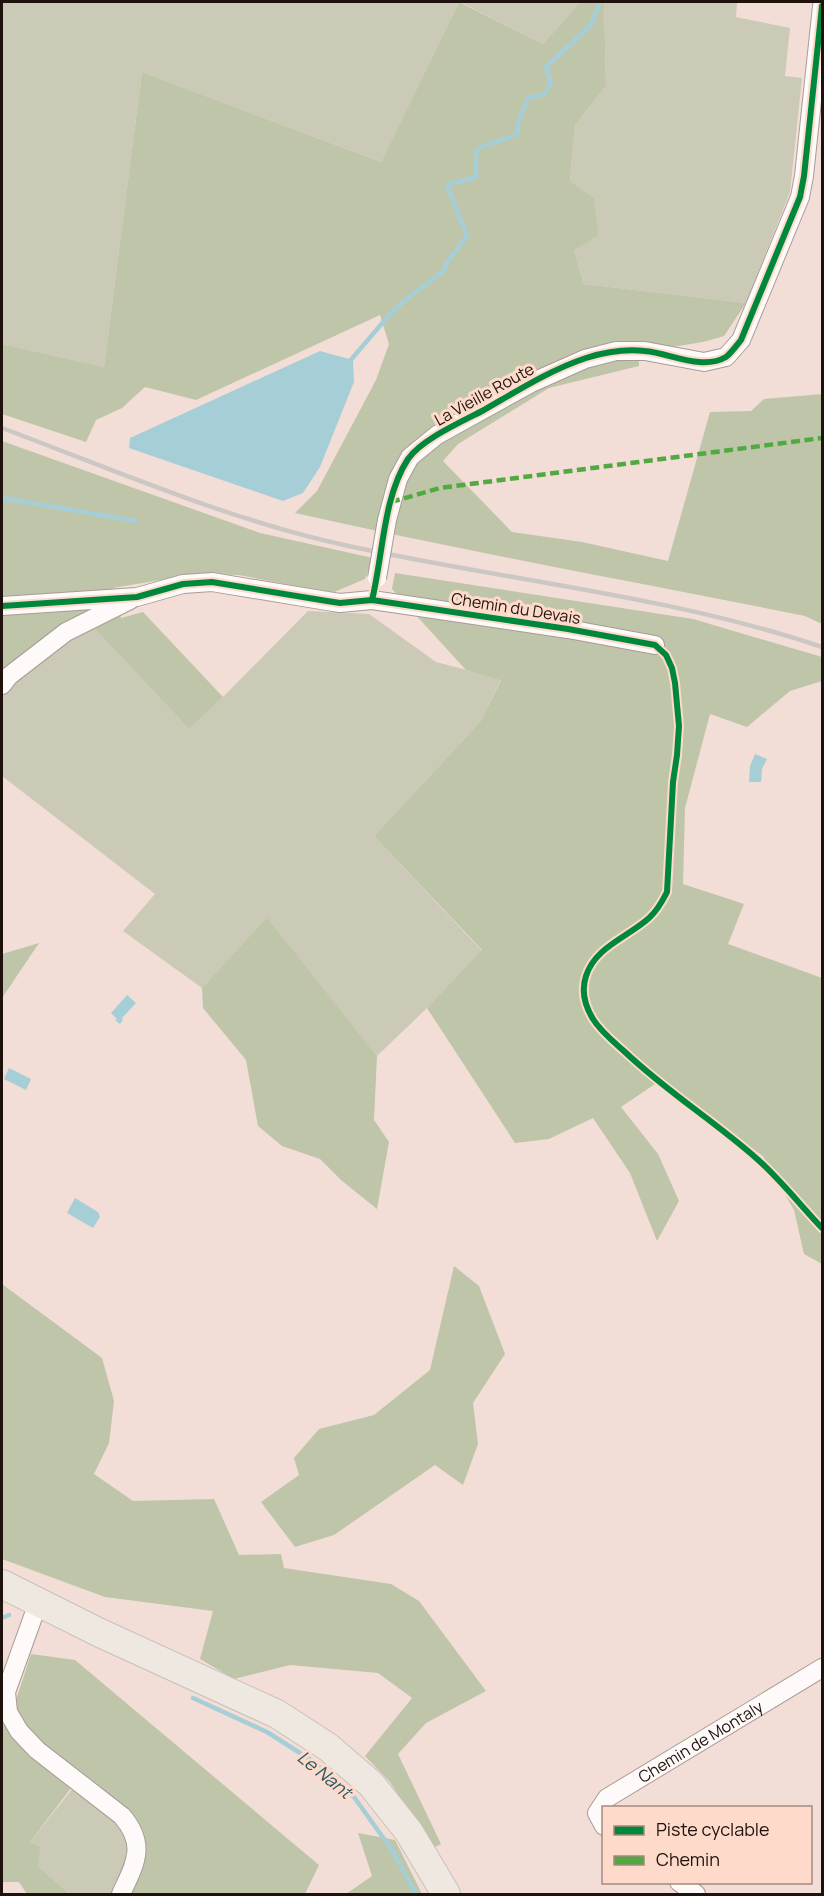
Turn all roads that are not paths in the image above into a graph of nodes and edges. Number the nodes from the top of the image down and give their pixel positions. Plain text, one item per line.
1 (822, 6) edge
2 (137, 597) junction
3 (372, 600) junction
4 (2, 606) edge
5 (655, 645) dead end
6 (2, 685) edge
7 (2, 1584) edge
8 (38, 1603) junction
9 (822, 1668) edge
10 (602, 1824) edge
11 (682, 1884) edge
12 (121, 1894) edge
13 (446, 1894) edge
14 (696, 1894) edge

1 - 3 street, La Vieille Route, bridge
2 - 3 street
2 - 4 street
2 - 6 street
3 - 5 street, Chemin du Devais
7 - 8 main road
8 - 12 street
8 - 13 main road
9 - 10 street, Chemin de Montaly
11 - 14 street

